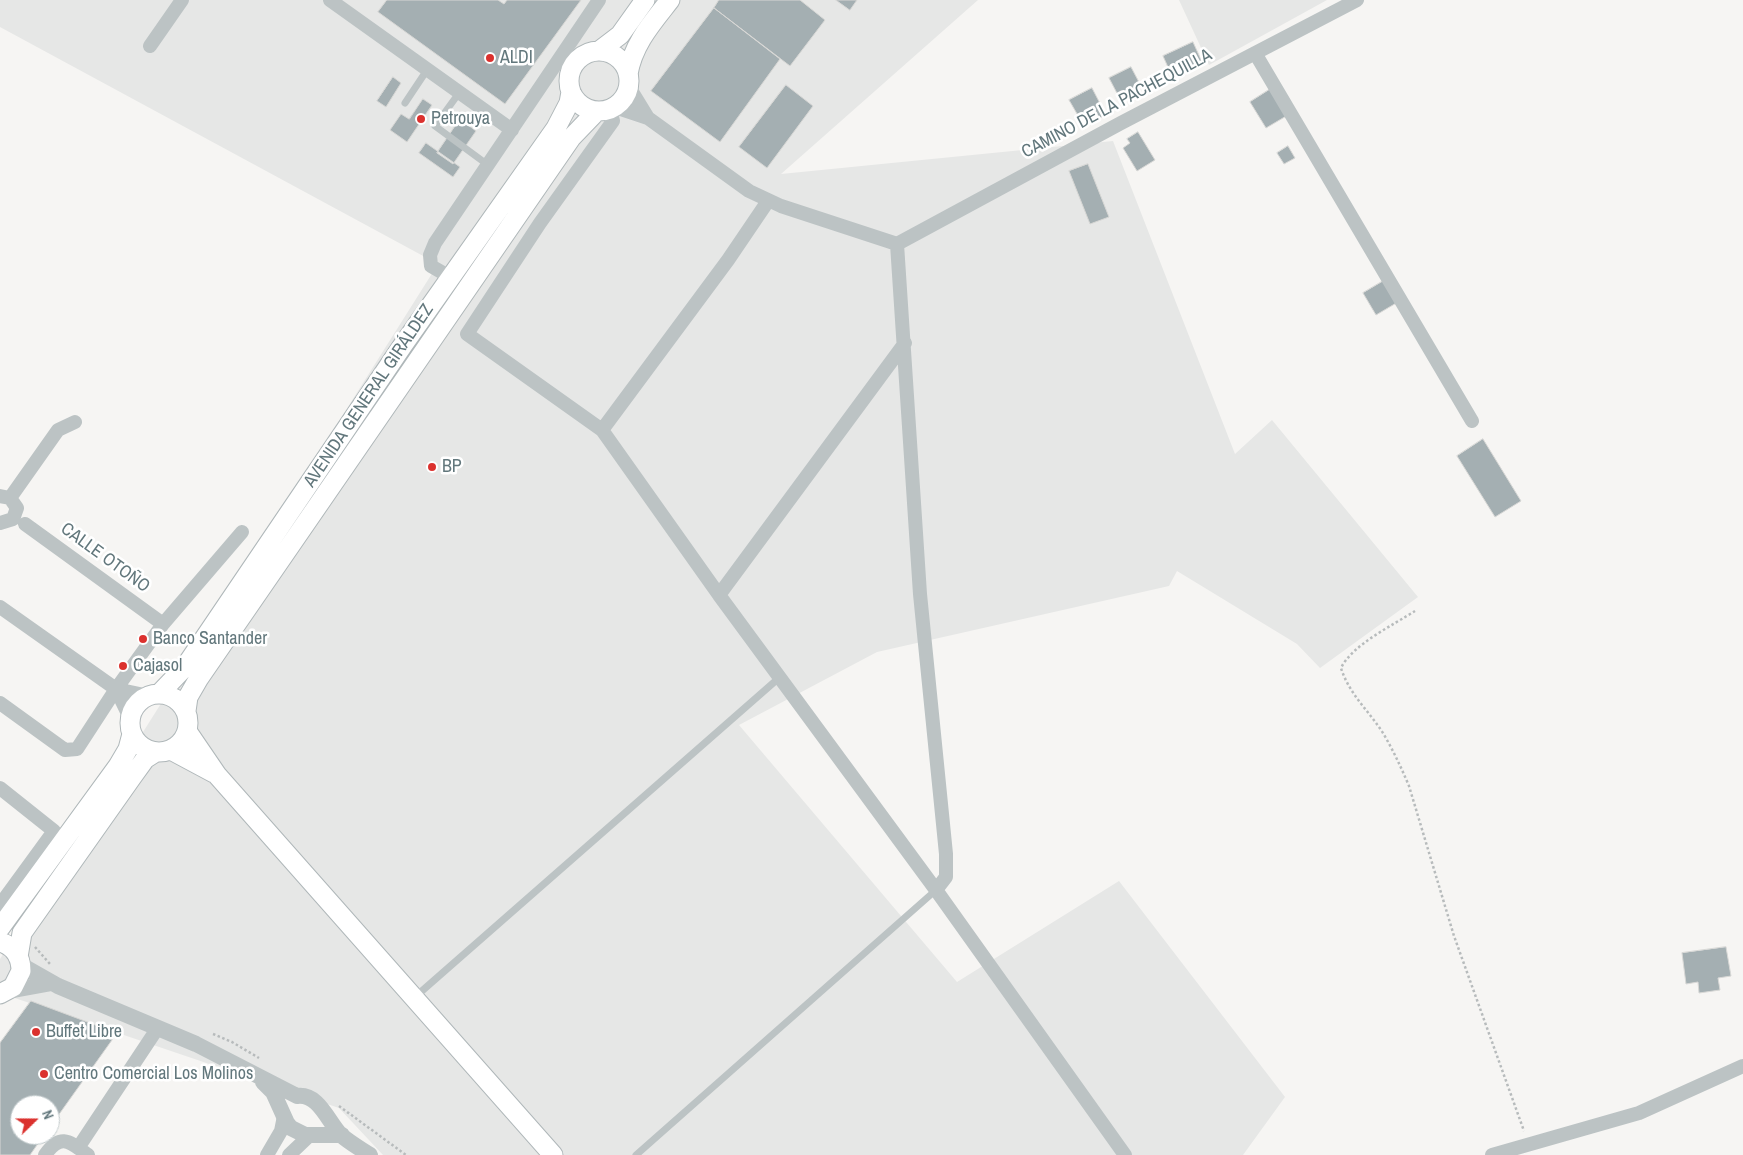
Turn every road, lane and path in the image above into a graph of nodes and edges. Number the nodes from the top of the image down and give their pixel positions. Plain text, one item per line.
1 (182, 0) edge
2 (330, 0) edge
3 (599, 0) edge
4 (670, 0) edge
5 (1357, 0) edge
6 (638, 2) edge
7 (150, 46) dead end
8 (600, 51) junction
9 (1255, 53) junction
10 (566, 64) junction
11 (427, 70) junction
12 (629, 80) junction
13 (571, 92) junction
14 (459, 93) junction
15 (404, 102) dead end
16 (612, 112) junction
17 (648, 118) junction
18 (512, 130) junction
19 (488, 165) junction
20 (768, 201) junction
21 (897, 244) junction
22 (450, 278) junction
23 (905, 343) junction
24 (1472, 421) dead end
25 (75, 422) dead end
26 (602, 430) junction
27 (3, 496) edge
28 (13, 520) edge
29 (242, 532) dead end
30 (719, 595) junction
31 (0, 607) edge
32 (1415, 611) dead end
33 (163, 624) junction
34 (780, 677) junction
35 (116, 689) junction
36 (154, 695) junction
37 (0, 703) edge
38 (186, 711) junction
39 (132, 727) junction
40 (187, 730) junction
41 (164, 751) junction
42 (217, 775) junction
43 (0, 788) edge
44 (936, 890) junction
45 (1, 900) edge
46 (0, 928) edge
47 (0, 942) edge
48 (32, 943) dead end
49 (20, 961) junction
50 (54, 976) junction
51 (2, 994) edge
52 (413, 999) junction
53 (157, 1029) junction
54 (1743, 1066) edge
55 (257, 1075) junction
56 (297, 1096) junction
57 (322, 1112) junction
58 (284, 1116) junction
59 (308, 1136) junction
60 (342, 1136) junction
61 (1527, 1145) junction
62 (83, 1151) edge
63 (45, 1155) edge
64 (267, 1155) edge
65 (289, 1155) edge
66 (370, 1155) edge
67 (553, 1155) edge
68 (636, 1155) edge
69 (1126, 1155) edge
70 (1492, 1155) edge

1 - 7 street
2 - 11 street
3 - 10 street
4 - 12 main road
5 - 9 street, CAMINO DE LA PACHEQUILLA
6 - 8 main road
8 - 10 main road
8 - 12 main road
9 - 21 street, CAMINO DE LA PACHEQUILLA
9 - 24 street
10 - 13 main road
10 - 18 street
11 - 14 street
11 - 15 lane
12 - 16 main road
12 - 17 street
13 - 16 main road
13 - 22 main road, AVENIDA GENERAL GIRÁLDEZ
14 - 18 street
14 - 19 lane
16 - 17 street
16 - 26 street
16 - 38 main road, AVENIDA GENERAL GIRÁLDEZ
17 - 20 street
18 - 19 street
19 - 22 street
20 - 21 street
20 - 26 street
21 - 23 street
22 - 36 main road, AVENIDA GENERAL GIRÁLDEZ
23 - 30 street
23 - 44 street
25 - 27 street
26 - 30 street
27 - 28 street
28 - 33 street, CALLE OTOÑO
29 - 33 street
30 - 34 street
31 - 35 street
32 - 61 path
33 - 35 street
34 - 44 street
34 - 52 lane
35 - 36 street
35 - 37 street
35 - 39 street
36 - 38 main road
36 - 39 main road
38 - 40 main road
39 - 41 main road
39 - 46 main road
40 - 41 main road
40 - 42 main road
41 - 42 main road
41 - 49 main road
42 - 52 main road
43 - 45 street
44 - 68 lane
44 - 69 street
47 - 49 main road
48 - 50 path
49 - 50 street
49 - 51 main road
50 - 51 street
50 - 53 street
52 - 67 main road
53 - 55 street
53 - 62 street
54 - 61 street
55 - 56 street
55 - 58 street
56 - 57 street
56 - 58 street
57 - 59 street
57 - 60 street
58 - 59 street
58 - 64 street
59 - 60 street
59 - 65 street
60 - 66 street
61 - 70 street
62 - 63 street

